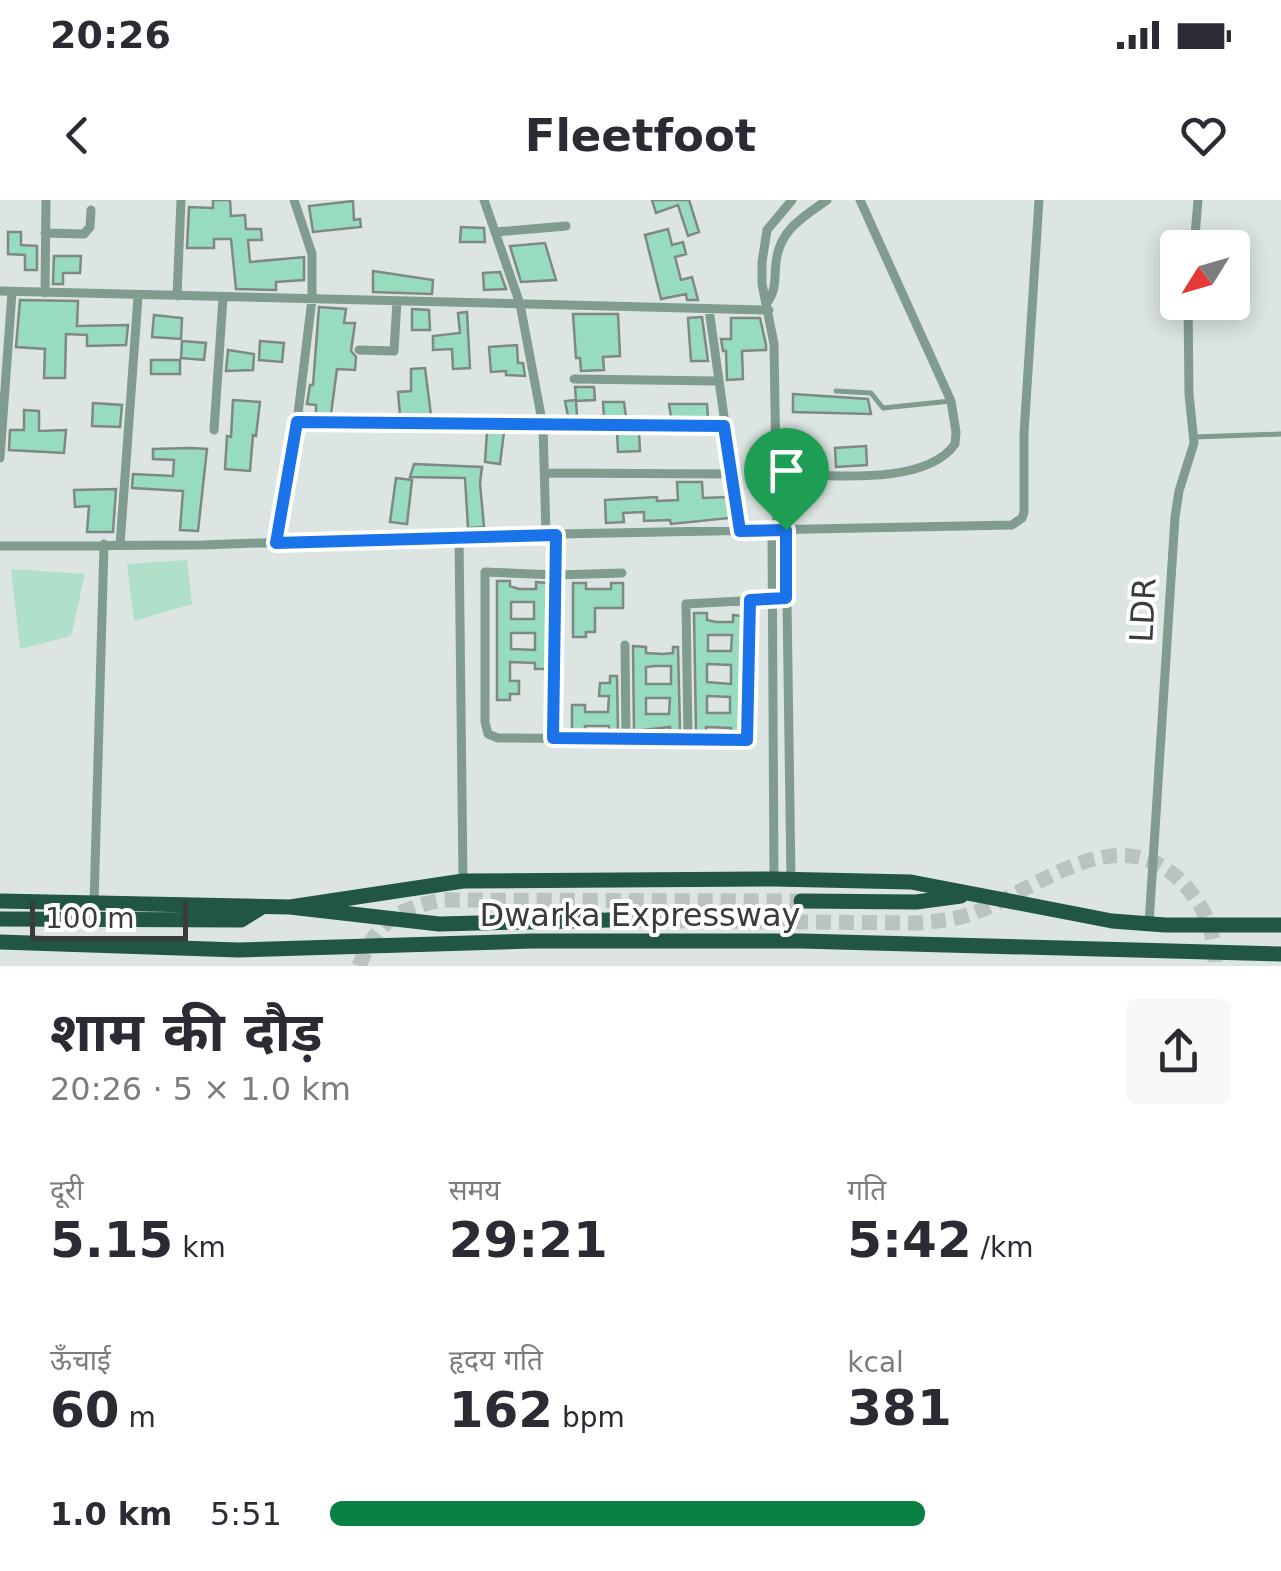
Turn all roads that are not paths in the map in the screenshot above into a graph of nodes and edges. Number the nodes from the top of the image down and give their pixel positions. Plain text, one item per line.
1 (46, 200) edge
2 (181, 200) edge
3 (294, 200) edge
4 (484, 200) edge
5 (792, 200) edge
6 (827, 200) edge
7 (860, 200) edge
8 (1039, 200) edge
9 (1198, 200) edge
10 (91, 210) dead end
11 (566, 226) dead end
12 (1196, 230) edge
13 (495, 232) junction
14 (45, 234) junction
15 (0, 291) edge
16 (12, 292) junction
17 (44, 292) junction
18 (177, 296) junction
19 (138, 297) junction
20 (223, 298) junction
21 (312, 299) junction
22 (397, 301) junction
23 (520, 304) junction
24 (768, 306) junction
25 (709, 309) junction
26 (1188, 320) edge
27 (359, 350) dead end
28 (574, 379) dead end
29 (718, 381) junction
30 (836, 391) dead end
31 (950, 401) junction
32 (297, 422) junction
33 (543, 426) junction
34 (724, 426) junction
35 (214, 430) dead end
36 (1281, 434) edge
37 (1194, 437) junction
38 (0, 438) edge
39 (0, 458) edge
40 (544, 473) junction
41 (732, 474) junction
42 (776, 474) junction
43 (778, 530) junction
44 (740, 531) junction
45 (551, 535) junction
46 (459, 536) junction
47 (276, 543) junction
48 (104, 544) junction
49 (120, 545) junction
50 (0, 546) edge
51 (622, 572) dead end
52 (557, 576) junction
53 (772, 598) junction
54 (786, 598) junction
55 (750, 600) junction
56 (625, 644) dead end
57 (553, 738) junction
58 (626, 738) junction
59 (688, 739) junction
60 (782, 880) junction
61 (463, 881) junction
62 (974, 894) junction
63 (0, 901) edge
64 (801, 901) tunnel mouth
65 (94, 904) junction
66 (263, 906) junction
67 (290, 906) junction
68 (0, 919) edge
69 (609, 920) tunnel mouth
70 (1150, 924) junction
71 (1281, 925) edge
72 (0, 942) edge
73 (1281, 954) edge

1 - 14 street
2 - 18 street
3 - 21 street
4 - 13 street
5 - 24 street
6 - 24 street
7 - 31 street
8 - 43 street
9 - 12 street
10 - 14 street
11 - 13 street
13 - 23 street
14 - 17 street
15 - 16 street
16 - 17 street
16 - 38 street
17 - 19 street
18 - 19 street
18 - 20 street
19 - 49 street
20 - 21 street
20 - 35 street
21 - 22 street
21 - 32 street
22 - 23 street
22 - 27 street
23 - 25 street
23 - 33 street
24 - 25 street
24 - 42 street
25 - 29 street
26 - 37 street, LDR
28 - 29 street
29 - 34 street
30 - 31 lane
31 - 42 street
32 - 33 street
32 - 47 street
33 - 34 street
33 - 40 street
34 - 41 street
36 - 37 lane
37 - 70 street, LDR
38 - 39 street
40 - 41 street
40 - 45 street
41 - 44 street
42 - 43 street
43 - 44 street
43 - 53 street
43 - 54 street
44 - 45 street
45 - 46 street
45 - 52 street
46 - 47 street
46 - 61 street
47 - 49 street
48 - 49 street
48 - 50 street
48 - 65 street
51 - 52 street
52 - 57 street
52 - 57 street
53 - 54 street
53 - 55 street
53 - 60 street
54 - 60 street
55 - 59 street
55 - 59 street
56 - 58 street
57 - 58 street
58 - 59 street
60 - 61 highway
60 - 62 highway
61 - 67 highway
62 - 64 highway
62 - 70 highway
63 - 65 highway
65 - 66 highway
66 - 67 highway
66 - 68 highway
67 - 69 highway
70 - 71 highway
72 - 73 highway, Dwarka Expressway, bridge

